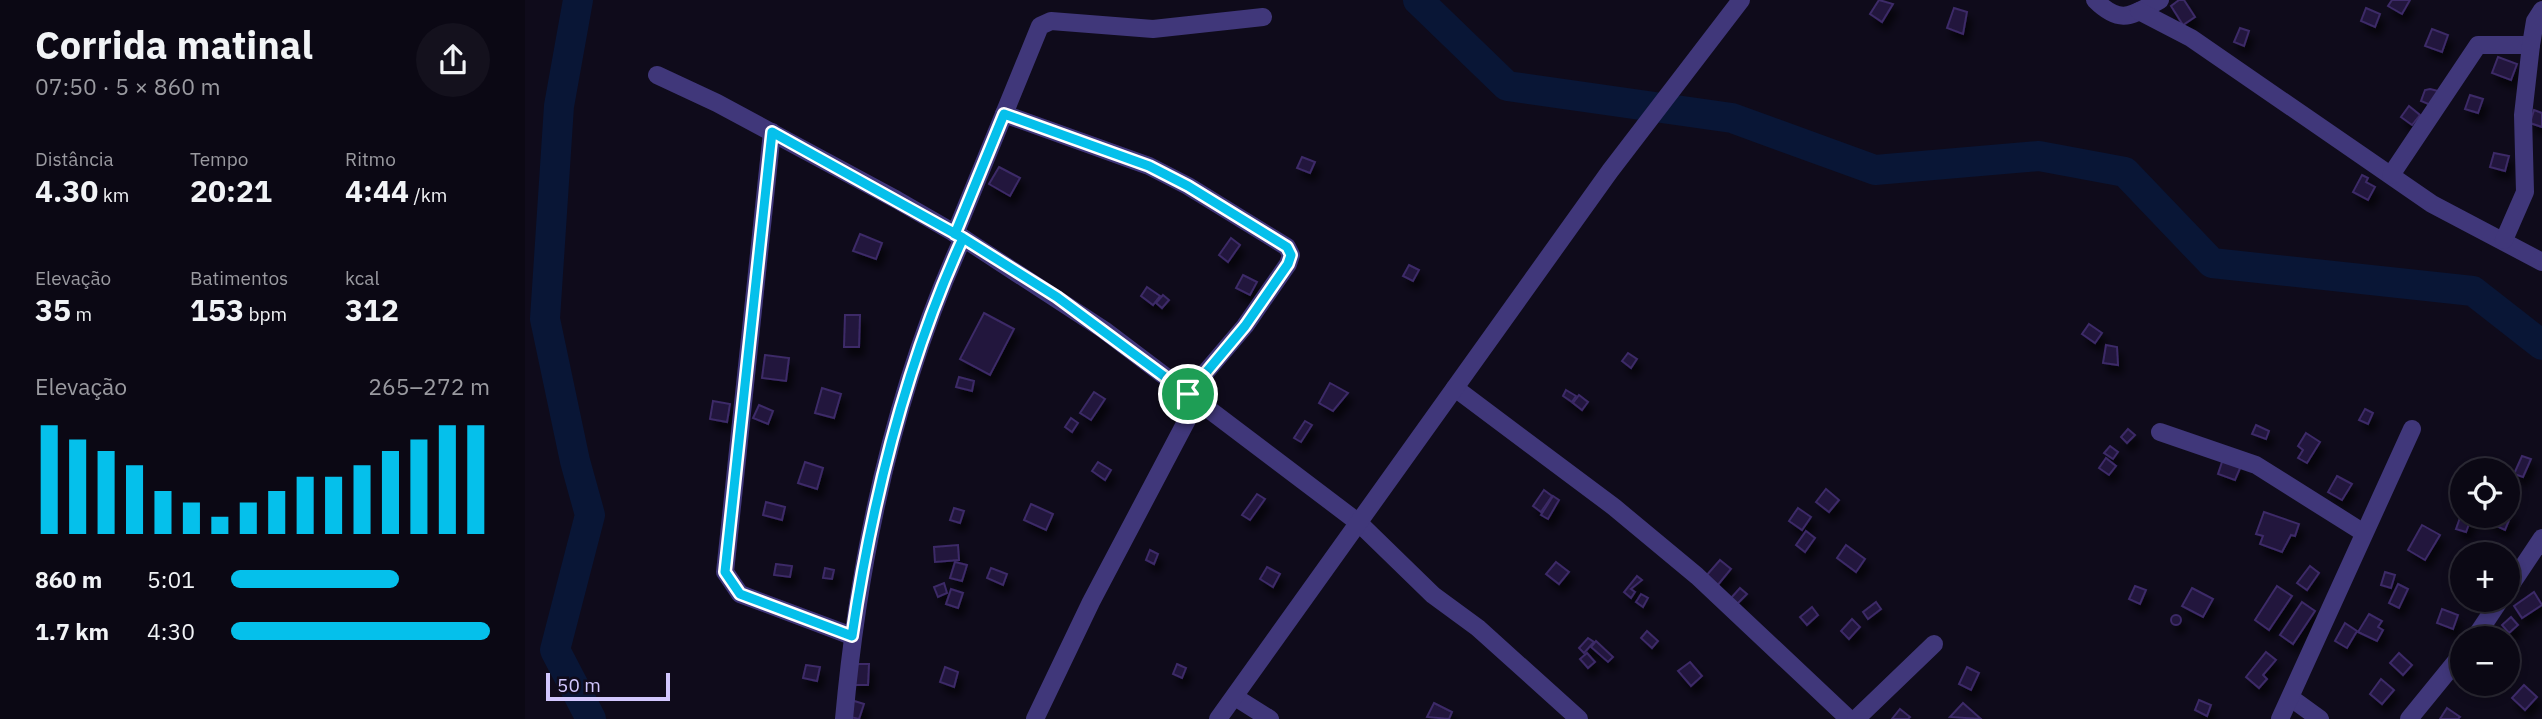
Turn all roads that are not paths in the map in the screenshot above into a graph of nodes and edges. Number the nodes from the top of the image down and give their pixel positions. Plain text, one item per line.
1 (1741, 0) edge
2 (2095, 0) edge
3 (2160, 0) edge
4 (2542, 10) edge
5 (2139, 11) junction
6 (1263, 17) dead end
7 (2531, 45) junction
8 (657, 75) dead end
9 (1004, 114) junction
10 (772, 132) junction
11 (2391, 175) junction
12 (959, 236) junction
13 (2504, 240) junction
14 (2542, 262) edge
15 (1455, 388) junction
16 (1193, 397) junction
17 (2412, 429) dead end
18 (2160, 432) dead end
19 (1359, 523) junction
20 (2364, 533) junction
21 (2542, 538) edge
22 (2520, 571) edge
23 (852, 636) junction
24 (1934, 644) dead end
25 (2450, 669) edge
26 (1235, 696) junction
27 (2291, 698) junction
28 (844, 719) edge
29 (1035, 719) edge
30 (1218, 719) edge
31 (1270, 719) edge
32 (1579, 719) edge
33 (1849, 719) edge
34 (1856, 719) edge
35 (2280, 719) edge
36 (2320, 719) edge
37 (2409, 719) edge

1 - 15 street
2 - 5 street
3 - 5 street
4 - 7 street
5 - 11 street
6 - 9 street
7 - 11 street
7 - 13 street
8 - 10 street
9 - 12 street
9 - 16 street
10 - 12 street
10 - 23 street
11 - 13 street
12 - 16 street
12 - 23 street
13 - 14 street
15 - 19 street
15 - 33 street
16 - 19 street
16 - 29 street
17 - 20 street
18 - 20 street
19 - 26 street
19 - 32 street
20 - 27 street
21 - 22 street
23 - 28 street
24 - 34 street
25 - 37 street
26 - 30 street
26 - 31 street
27 - 35 street
27 - 36 street

